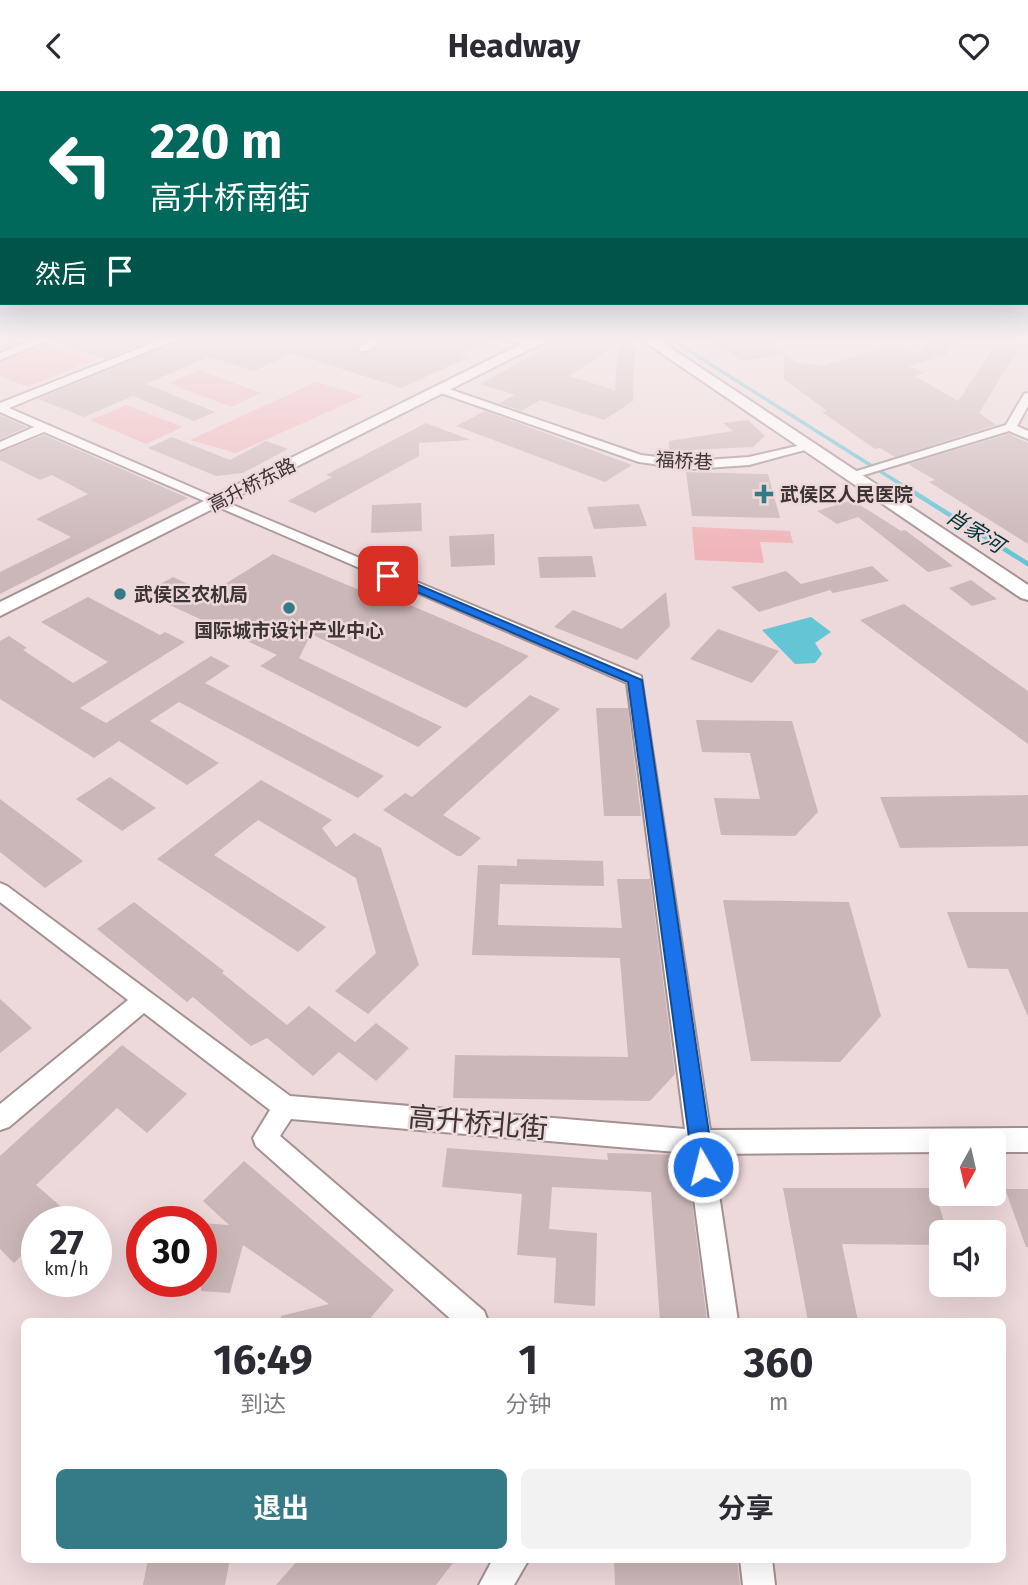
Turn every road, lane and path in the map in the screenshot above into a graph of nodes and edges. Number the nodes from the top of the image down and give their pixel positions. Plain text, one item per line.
1 (6, 410) edge
2 (403, 410) edge
3 (499, 410) edge
4 (753, 410) edge
5 (1020, 410) edge
6 (44, 427) junction
7 (1010, 427) junction
8 (1028, 435) edge
9 (0, 446) edge
10 (810, 447) junction
11 (858, 472) junction
12 (216, 503) junction
13 (1028, 594) edge
14 (0, 611) edge
15 (0, 891) edge
16 (144, 1000) junction
17 (285, 1107) junction
18 (0, 1119) edge
19 (1028, 1140) edge
20 (700, 1142) junction
21 (471, 1318) edge
22 (724, 1318) edge
23 (510, 1563) edge
24 (756, 1563) edge
25 (495, 1585) edge
26 (759, 1585) edge

1 - 6 street
2 - 12 street, 高升桥东路
3 - 10 street, 福桥巷
4 - 10 street
5 - 7 street
6 - 9 street
6 - 12 street
7 - 8 street
7 - 11 street
10 - 11 street
11 - 13 street
12 - 14 street, 高升桥东路
12 - 20 street
15 - 16 street
16 - 17 street
16 - 18 street
17 - 20 street, 高升桥北街
17 - 21 street
19 - 20 street, 高升桥北街
20 - 22 street
23 - 25 street
24 - 26 street

